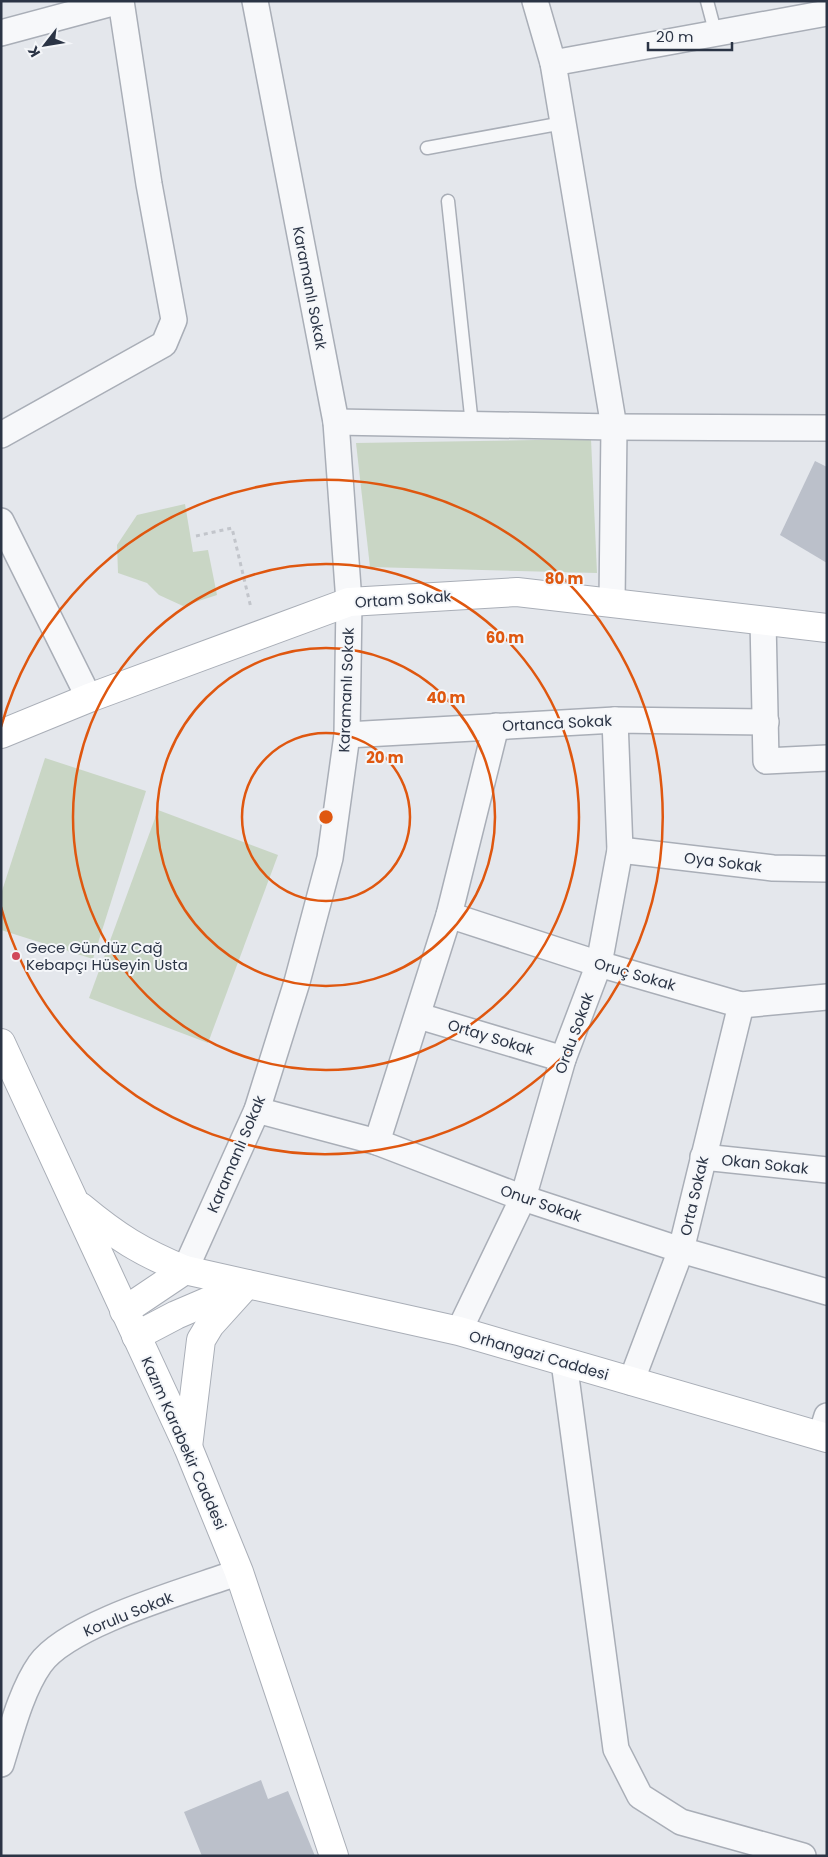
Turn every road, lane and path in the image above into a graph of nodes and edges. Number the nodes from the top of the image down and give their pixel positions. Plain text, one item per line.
1 (120, 1) edge
2 (255, 1) edge
3 (535, 1) edge
4 (707, 1) edge
5 (827, 13) edge
6 (1, 33) edge
7 (716, 34) junction
8 (553, 63) junction
9 (563, 123) junction
10 (428, 148) dead end
11 (448, 201) dead end
12 (336, 422) junction
13 (472, 425) junction
14 (614, 427) junction
15 (827, 428) edge
16 (1, 435) edge
17 (1, 521) edge
18 (196, 536) dead end
19 (349, 602) junction
20 (612, 603) junction
21 (764, 620) junction
22 (827, 628) edge
23 (260, 635) junction
24 (90, 698) junction
25 (615, 720) junction
26 (766, 722) junction
27 (496, 726) junction
28 (1, 734) edge
29 (347, 735) junction
30 (827, 758) edge
31 (620, 850) junction
32 (827, 869) edge
33 (449, 916) junction
34 (599, 964) junction
35 (827, 997) edge
36 (741, 1004) junction
37 (419, 1016) junction
38 (1, 1043) edge
39 (563, 1059) junction
40 (257, 1110) junction
41 (378, 1142) junction
42 (703, 1157) junction
43 (827, 1170) edge
44 (523, 1198) junction
45 (77, 1204) junction
46 (681, 1250) junction
47 (185, 1270) junction
48 (247, 1284) junction
49 (827, 1292) edge
50 (124, 1311) junction
51 (459, 1331) junction
52 (136, 1336) junction
53 (564, 1362) junction
54 (631, 1382) junction
55 (825, 1430) edge
56 (188, 1447) junction
57 (239, 1572) junction
58 (1, 1764) edge
59 (334, 1856) edge
60 (803, 1856) edge

1 - 6 street
1 - 16 street
2 - 12 street, Karamanlı Sokak
3 - 8 street
4 - 7 lane
5 - 7 street
7 - 8 street
8 - 9 street
9 - 10 lane
9 - 14 street
11 - 13 lane
12 - 13 street
12 - 19 street, Karamanlı Sokak
13 - 14 street
14 - 15 street
14 - 20 street
17 - 24 street
18 - 23 path
19 - 20 street, Ortam Sokak
19 - 23 street, Ortam Sokak
19 - 29 street, Karamanlı Sokak
20 - 21 street, Ortam Sokak
21 - 22 street, Ortam Sokak
21 - 26 street
23 - 24 street, Ortam Sokak
24 - 28 street, Ortam Sokak
25 - 26 street, Ortanca Sokak
25 - 27 street, Ortanca Sokak
25 - 31 street, Ordu Sokak
26 - 30 street
27 - 29 street, Ortanca Sokak
27 - 33 street
29 - 40 street, Karamanlı Sokak
31 - 32 street, Oya Sokak
31 - 34 street, Ordu Sokak
33 - 34 street, Oruç Sokak
33 - 37 street
34 - 36 street, Oruç Sokak
34 - 39 street, Ordu Sokak
35 - 36 street, Oruç Sokak
36 - 42 street, Orta Sokak
37 - 39 street, Ortay Sokak
37 - 41 street
38 - 45 street, Kazım Karabekir Caddesi
39 - 44 street, Ordu Sokak
40 - 41 street, Onur Sokak
40 - 47 street, Karamanlı Sokak
41 - 44 street, Onur Sokak
42 - 43 street, Okan Sokak
42 - 46 street, Orta Sokak
44 - 46 street, Onur Sokak
44 - 51 street, Ordu Sokak
45 - 47 street, Orhangazi Caddesi
45 - 50 street, Kazım Karabekir Caddesi
46 - 49 street, Onur Sokak
46 - 54 street, Orta Sokak
47 - 48 street, Orhangazi Caddesi
47 - 50 street
48 - 51 street, Orhangazi Caddesi
48 - 52 street
48 - 56 street
50 - 52 street, Kazım Karabekir Caddesi
51 - 53 street, Orhangazi Caddesi
52 - 56 street, Kazım Karabekir Caddesi
53 - 54 street, Orhangazi Caddesi
53 - 60 street
54 - 55 street, Orhangazi Caddesi
56 - 57 street, Kazım Karabekir Caddesi
57 - 58 street, Korulu Sokak
57 - 59 street, Kazım Karabekir Caddesi

